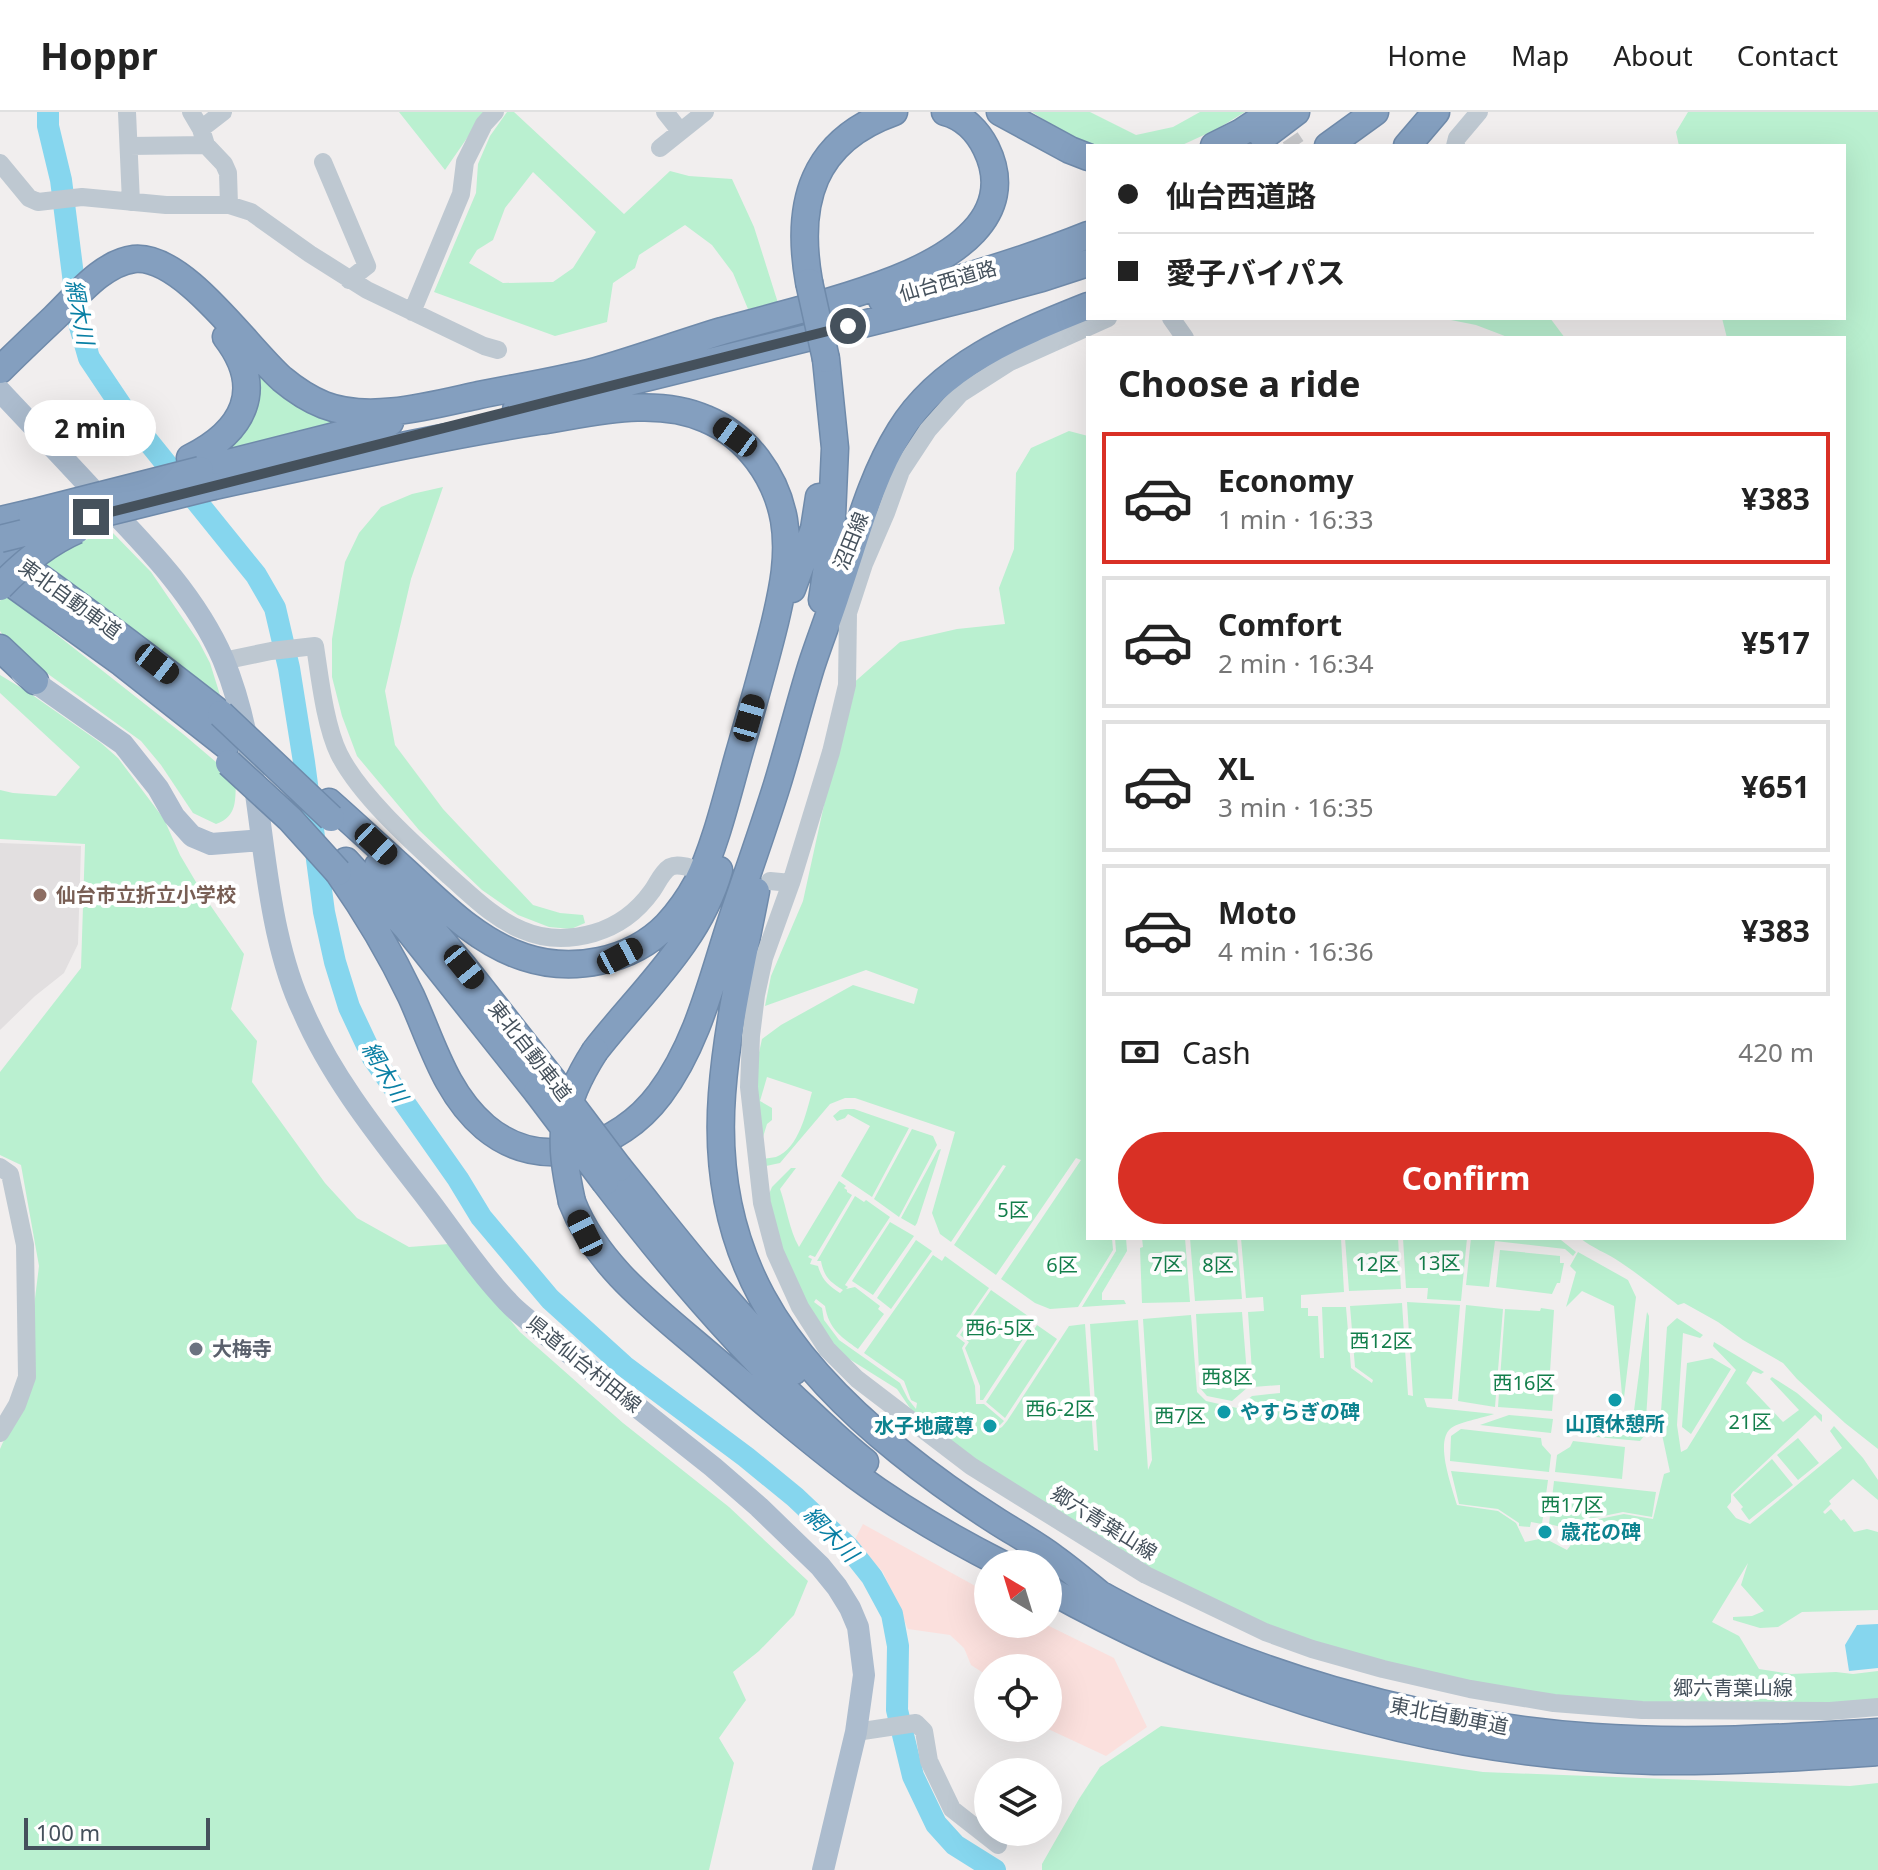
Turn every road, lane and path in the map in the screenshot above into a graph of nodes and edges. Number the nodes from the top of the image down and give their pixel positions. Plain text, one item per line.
1 (127, 112) edge
2 (191, 112) edge
3 (223, 112) edge
4 (495, 112) edge
5 (665, 112) edge
6 (705, 112) edge
7 (855, 112) edge
8 (894, 112) edge
9 (945, 112) edge
10 (1000, 112) edge
11 (1272, 112) edge
12 (1296, 112) edge
13 (1375, 112) edge
14 (1392, 112) edge
15 (1436, 112) edge
16 (1479, 112) edge
17 (680, 131) junction
18 (204, 137) junction
19 (1218, 144) edge
20 (1253, 144) edge
21 (1331, 144) edge
22 (1356, 144) edge
23 (1409, 144) edge
24 (1456, 144) edge
25 (129, 146) junction
26 (660, 148) dead end
27 (1086, 156) edge
28 (323, 162) dead end
29 (0, 163) edge
30 (131, 202) junction
31 (229, 205) junction
32 (1086, 236) edge
33 (1086, 264) edge
34 (349, 280) junction
35 (801, 284) junction
36 (93, 288) junction
37 (1086, 307) edge
38 (412, 312) junction
39 (1104, 320) edge
40 (498, 350) dead end
41 (818, 361) junction
42 (593, 371) junction
43 (0, 372) edge
44 (0, 391) edge
45 (201, 472) junction
46 (183, 494) junction
47 (0, 520) edge
48 (0, 539) edge
49 (0, 549) edge
50 (0, 575) edge
51 (0, 587) edge
52 (0, 648) edge
53 (769, 648) junction
54 (0, 660) edge
55 (223, 661) junction
56 (812, 663) junction
57 (35, 681) junction
58 (733, 772) junction
59 (777, 786) junction
60 (330, 810) junction
61 (262, 840) junction
62 (336, 861) junction
63 (688, 867) dead end
64 (770, 881) dead end
65 (791, 883) junction
66 (545, 1086) junction
67 (0, 1167) edge
68 (612, 1175) junction
69 (8, 1403) edge
70 (0, 1433) edge
71 (977, 1550) edge
72 (987, 1550) edge
73 (1025, 1550) edge
74 (1062, 1572) edge
75 (1102, 1596) junction
76 (1062, 1597) edge
77 (1878, 1707) edge
78 (856, 1732) junction
79 (1878, 1732) edge
80 (1878, 1752) edge
81 (974, 1826) edge
82 (823, 1870) edge

1 - 25 street
2 - 18 street
3 - 18 street
4 - 38 street
5 - 17 street
6 - 17 street
7 - 35 highway
8 - 35 highway
9 - 42 highway
10 - 27 highway
11 - 19 highway
12 - 20 highway
13 - 21 highway
14 - 22 highway
15 - 23 highway
16 - 24 street
17 - 26 street
18 - 25 street
18 - 31 street
25 - 30 street
28 - 34 street
29 - 30 street
30 - 31 street
31 - 34 street
32 - 42 highway, 仙台西道路
33 - 45 highway, 仙台西道路
34 - 38 street
35 - 41 highway
36 - 42 highway
36 - 43 highway
36 - 45 highway
37 - 56 highway
38 - 40 street
39 - 65 street, 沼田線
41 - 53 highway
41 - 56 highway
42 - 45 highway, 仙台西道路
44 - 55 main road, 県道仙台村田線
45 - 46 highway, bridge
45 - 47 highway, bridge
45 - 53 highway
46 - 48 highway, bridge
46 - 51 highway, bridge
49 - 60 highway, 東北自動車道, bridge
50 - 62 highway, 東北自動車道, bridge
52 - 57 highway
53 - 58 highway
54 - 57 main road
55 - 61 main road, 県道仙台村田線
55 - 63 street
56 - 59 highway
57 - 61 main road
58 - 60 highway
58 - 71 highway, bridge
59 - 62 highway
59 - 75 highway
60 - 66 highway, 東北自動車道
61 - 78 main road, 県道仙台村田線
62 - 66 highway, 東北自動車道
64 - 65 street
65 - 77 street, 郷六青葉山線
66 - 68 highway, 東北自動車道, bridge
67 - 69 street
68 - 72 highway, 東北自動車道
68 - 73 highway, 東北自動車道
69 - 70 street
74 - 75 highway, 東北自動車道
75 - 79 highway, 東北自動車道
76 - 80 highway, 東北自動車道
78 - 81 street
78 - 82 main road, 県道仙台村田線

